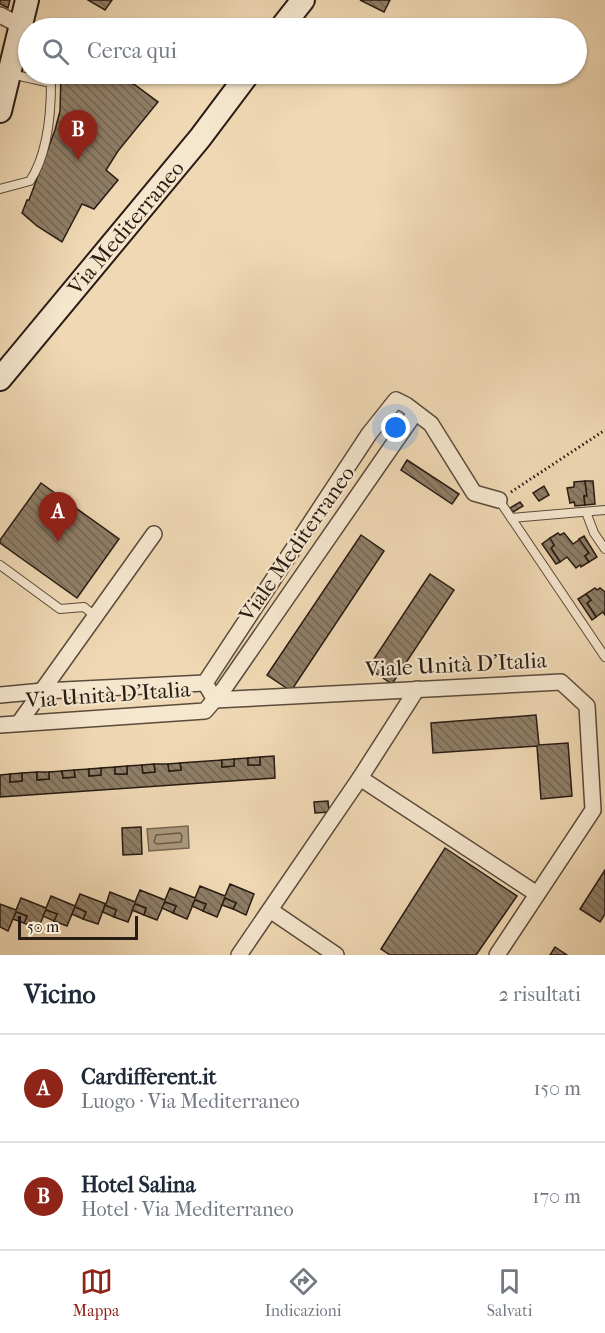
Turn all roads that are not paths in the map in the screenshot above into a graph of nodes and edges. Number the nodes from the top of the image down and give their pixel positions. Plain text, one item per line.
1 (27, 0) edge
2 (303, 0) edge
3 (0, 15) edge
4 (23, 18) edge
5 (289, 18) edge
6 (18, 24) edge
7 (18, 34) edge
8 (7, 63) edge
9 (51, 84) edge
10 (240, 84) edge
11 (0, 111) edge
12 (0, 189) edge
13 (0, 379) edge
14 (410, 409) junction
15 (499, 500) joint
16 (605, 510) edge
17 (586, 512) junction
18 (511, 518) junction
19 (154, 534) dead end
20 (605, 549) edge
21 (0, 566) edge
22 (96, 617) junction
23 (605, 657) edge
24 (205, 683) junction
25 (417, 689) junction
26 (43, 691) junction
27 (0, 696) edge
28 (215, 700) junction
29 (19, 723) junction
30 (0, 725) edge
31 (360, 778) junction
32 (599, 814) edge
33 (537, 894) junction
34 (270, 910) junction
35 (239, 955) edge
36 (336, 955) edge
37 (497, 955) edge

1 - 4 main road
2 - 5 main road
3 - 6 street
7 - 8 main road
8 - 11 main road
9 - 12 lane
10 - 13 main road, Via Mediterraneo
14 - 15 street
14 - 24 street
14 - 28 street, Viale Mediterraneo
15 - 18 lane
16 - 17 lane
17 - 18 lane
17 - 20 lane
18 - 23 lane
19 - 22 street
21 - 22 lane
22 - 26 street
24 - 26 street
24 - 28 street
25 - 28 street, Viale Unità D'Italia
25 - 31 street
25 - 32 street, Viale Unità D'Italia
26 - 27 street
26 - 29 street
28 - 29 street, Via Unità D'Italia
29 - 30 street, Via Unità D'Italia
31 - 33 street
31 - 34 street
32 - 33 street, Viale Unità D'Italia
33 - 37 street, Viale Unità D'Italia
34 - 35 street
34 - 36 street

